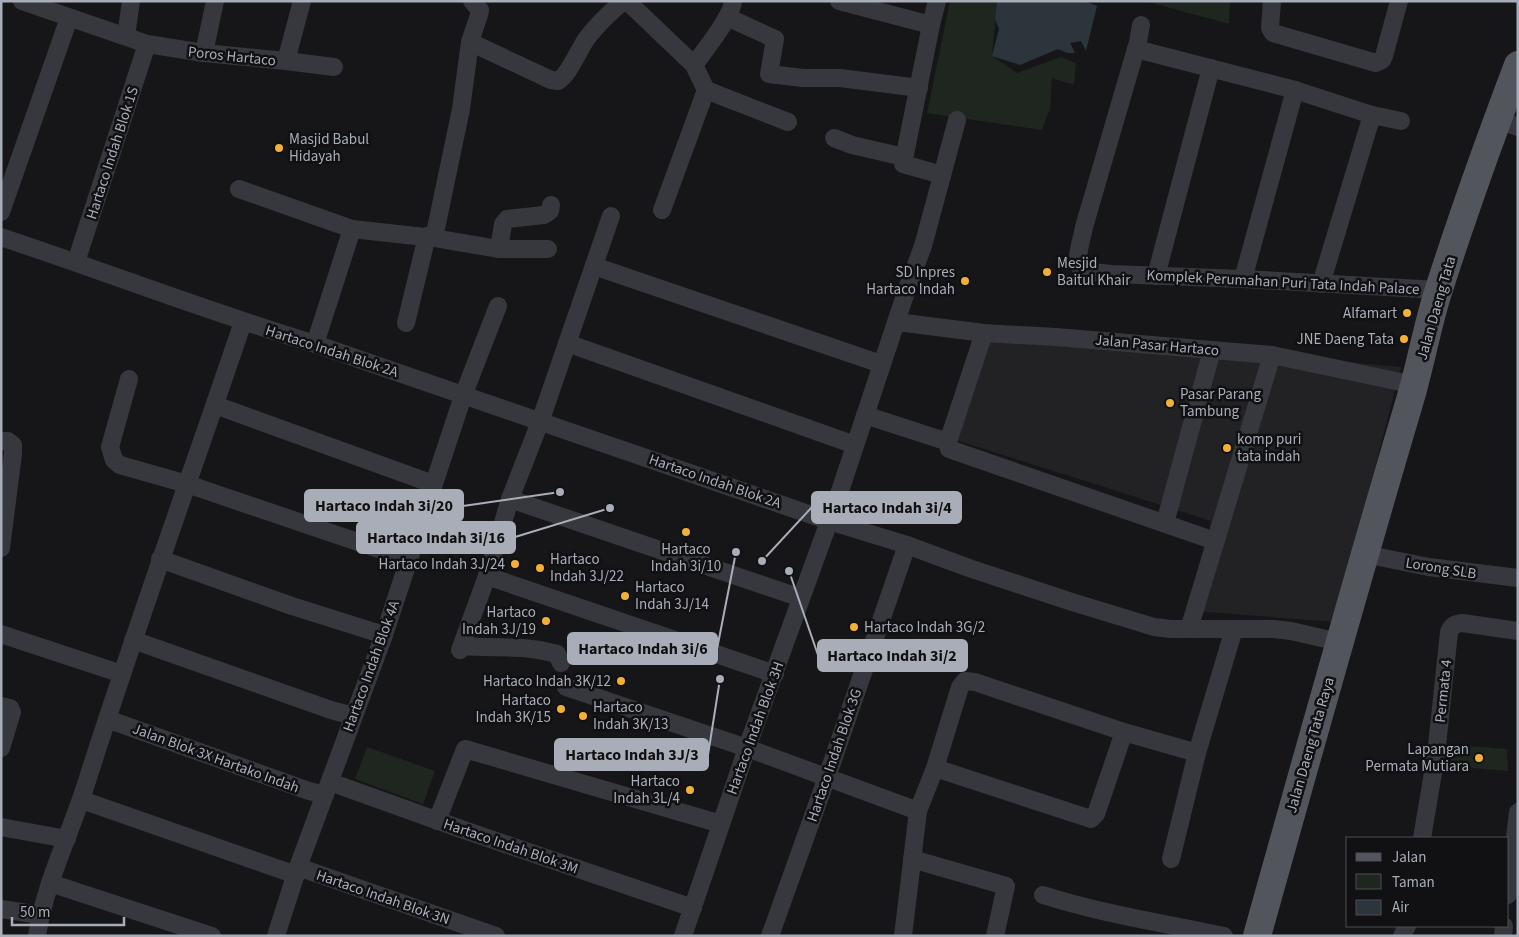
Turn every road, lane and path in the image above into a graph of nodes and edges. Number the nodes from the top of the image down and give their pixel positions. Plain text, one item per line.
1 (22, 1) edge
2 (131, 1) edge
3 (215, 1) edge
4 (302, 1) edge
5 (626, 1) edge
6 (839, 1) edge
7 (937, 1) edge
8 (1272, 1) edge
9 (1399, 1) edge
10 (480, 4) edge
11 (730, 9) edge
12 (69, 18) junction
13 (931, 25) junction
14 (1141, 25) dead end
15 (126, 36) junction
16 (470, 42) junction
17 (147, 44) junction
18 (1136, 49) junction
19 (204, 53) junction
20 (286, 61) junction
21 (694, 65) junction
22 (1518, 65) edge
23 (334, 67) dead end
24 (1211, 68) junction
25 (919, 88) junction
26 (706, 90) junction
27 (1295, 90) junction
28 (1372, 114) junction
29 (957, 120) dead end
30 (1401, 121) dead end
31 (788, 122) dead end
32 (1508, 123) edge
33 (834, 138) dead end
34 (904, 157) junction
35 (942, 175) junction
36 (239, 189) dead end
37 (551, 205) dead end
38 (662, 210) dead end
39 (1, 212) edge
40 (611, 216) dead end
41 (352, 229) junction
42 (1, 237) edge
43 (431, 237) junction
44 (499, 249) junction
45 (548, 249) dead end
46 (76, 262) junction
47 (594, 266) junction
48 (1156, 276) junction
49 (1243, 279) junction
50 (1321, 284) junction
51 (1439, 290) junction
52 (498, 306) dead end
53 (897, 320) junction
54 (244, 322) junction
55 (406, 323) dead end
56 (984, 333) junction
57 (567, 343) junction
58 (315, 344) junction
59 (1212, 350) junction
60 (1272, 355) junction
61 (881, 364) junction
62 (129, 379) dead end
63 (1415, 385) junction
64 (464, 396) junction
65 (215, 406) junction
66 (865, 416) junction
67 (540, 422) junction
68 (1, 441) edge
69 (948, 442) junction
70 (855, 445) junction
71 (187, 484) junction
72 (433, 484) junction
73 (510, 499) junction
74 (829, 520) junction
75 (1165, 523) junction
76 (1215, 541) junction
77 (907, 545) junction
78 (1, 548) edge
79 (1364, 554) junction
80 (160, 559) junction
81 (408, 559) junction
82 (487, 576) junction
83 (1518, 578) edge
84 (801, 598) junction
85 (1189, 629) junction
86 (1234, 629) junction
87 (1518, 631) edge
88 (1, 634) edge
89 (384, 635) junction
90 (133, 640) junction
91 (1339, 642) junction
92 (561, 663) dead end
93 (122, 674) junction
94 (775, 674) junction
95 (566, 687) dead end
96 (2, 706) edge
97 (353, 716) junction
98 (107, 719) junction
99 (1124, 732) junction
100 (1, 748) edge
101 (747, 748) junction
102 (1198, 753) junction
103 (935, 768) junction
104 (827, 777) junction
105 (328, 789) junction
106 (82, 800) junction
107 (918, 811) junction
108 (1518, 812) edge
109 (438, 820) junction
110 (721, 824) junction
111 (1, 828) edge
112 (1422, 837) edge
113 (67, 839) junction
114 (912, 859) junction
115 (1171, 859) dead end
116 (297, 871) junction
117 (50, 883) junction
118 (1509, 888) edge
119 (1043, 895) dead end
120 (693, 908) junction
121 (1, 909) edge
122 (40, 915) junction
123 (36, 936) edge
124 (212, 936) edge
125 (276, 936) edge
126 (496, 936) edge
127 (683, 936) edge
128 (770, 936) edge
129 (903, 936) edge
130 (995, 936) edge
131 (1224, 936) edge
132 (1257, 936) edge

1 - 12 street, Poros Hartaco
2 - 15 street
3 - 19 street
4 - 20 street, Poros Hartaco
5 - 16 street
5 - 21 street
6 - 13 street
7 - 13 street
8 - 9 street
10 - 16 street
11 - 21 street
11 - 25 street
12 - 15 street, Poros Hartaco
12 - 39 street
13 - 25 street
14 - 18 street
15 - 17 street, Poros Hartaco
16 - 43 street
17 - 19 street, Poros Hartaco
17 - 46 street, Hartaco Indah Blok 1S
18 - 24 street
18 - 48 street, Komplek Perumahan Puri Tata Indah Palace
19 - 20 street, Poros Hartaco
20 - 23 street
21 - 26 street
22 - 32 main road, Jalan Daeng Tata
24 - 27 street
24 - 48 street
25 - 34 street
26 - 31 street
26 - 38 street
27 - 28 street
27 - 49 street
28 - 30 street
28 - 50 street
29 - 35 street, Hartaco Indah Blok 3H
32 - 51 main road, Jalan Daeng Tata
33 - 34 street
34 - 35 street
35 - 53 street, Hartaco Indah Blok 3H
36 - 41 street
37 - 44 street
40 - 47 street
41 - 43 street
41 - 58 street
42 - 46 street, Hartaco Indah Blok 2A
43 - 44 street
43 - 55 street
44 - 45 street
46 - 54 street, Hartaco Indah Blok 2A
47 - 57 street
47 - 61 street
48 - 49 street, Komplek Perumahan Puri Tata Indah Palace
49 - 50 street, Komplek Perumahan Puri Tata Indah Palace
50 - 51 street, Komplek Perumahan Puri Tata Indah Palace
51 - 63 main road, Jalan Daeng Tata
52 - 64 street, Hartaco Indah Blok 4A
53 - 56 street, Jalan Pasar Hartaco
53 - 61 street, Hartaco Indah Blok 3H
54 - 58 street, Hartaco Indah Blok 2A
54 - 65 street
56 - 59 street, Jalan Pasar Hartaco
56 - 69 street
57 - 67 street
57 - 70 street
58 - 64 street, Hartaco Indah Blok 2A
59 - 60 street, Jalan Pasar Hartaco
59 - 75 street
60 - 63 street, Jalan Pasar Hartaco
60 - 76 street
61 - 66 street, Hartaco Indah Blok 3H
62 - 71 street
63 - 79 main road, Jalan Daeng Tata
64 - 67 street, Hartaco Indah Blok 2A
64 - 72 street, Hartaco Indah Blok 4A
65 - 71 street
65 - 72 street
66 - 69 street
66 - 70 street, Hartaco Indah Blok 3H
67 - 73 street
67 - 74 street, Hartaco Indah Blok 2A
68 - 78 street
69 - 75 street
70 - 74 street, Hartaco Indah Blok 3H
71 - 80 street
71 - 81 street
72 - 81 street, Hartaco Indah Blok 4A
73 - 82 street
73 - 84 street
74 - 77 street, Hartaco Indah Blok 2A
74 - 84 street, Hartaco Indah Blok 3H
75 - 76 street
76 - 85 street
77 - 85 street, Hartaco Indah Blok 2A
77 - 104 street, Hartaco Indah Blok 3G
79 - 83 street, Lorong SLB
79 - 91 main road, Jalan Daeng Tata Raya
80 - 89 street
80 - 90 street
81 - 89 street, Hartaco Indah Blok 4A
82 - 92 street
82 - 94 street
84 - 94 street, Hartaco Indah Blok 3H
85 - 86 street, Hartaco Indah Blok 2A
86 - 91 street, Hartaco Indah Blok 2A
86 - 102 street
87 - 112 street, Permata 4
88 - 93 street
89 - 97 street, Hartaco Indah Blok 4A
90 - 93 street
90 - 97 street
91 - 132 main road, Jalan Daeng Tata Raya
93 - 98 street
94 - 101 street, Hartaco Indah Blok 3H
95 - 101 street
96 - 100 street
97 - 105 street, Hartaco Indah Blok 4A
98 - 105 street, Jalan Blok 3X Hartako Indah
98 - 106 street
99 - 102 street
99 - 103 street
99 - 103 street
101 - 104 street
101 - 110 street, Hartaco Indah Blok 3H
102 - 115 street
103 - 107 street
104 - 107 street
104 - 128 street, Hartaco Indah Blok 3G
105 - 109 street, Hartaco Indah Blok 3M
105 - 116 street, Hartaco Indah Blok 4A
106 - 113 street
106 - 116 street, Hartaco Indah Blok 3N
107 - 114 street
108 - 118 street
109 - 110 street
109 - 120 street, Hartaco Indah Blok 3M
110 - 120 street, Hartaco Indah Blok 3H
111 - 113 street
113 - 117 street
114 - 129 street
114 - 130 street
116 - 125 street, Hartaco Indah Blok 4A
116 - 126 street, Hartaco Indah Blok 3N
117 - 122 street
117 - 124 street
119 - 131 street
120 - 127 street, Hartaco Indah Blok 3H
121 - 122 street
122 - 123 street

